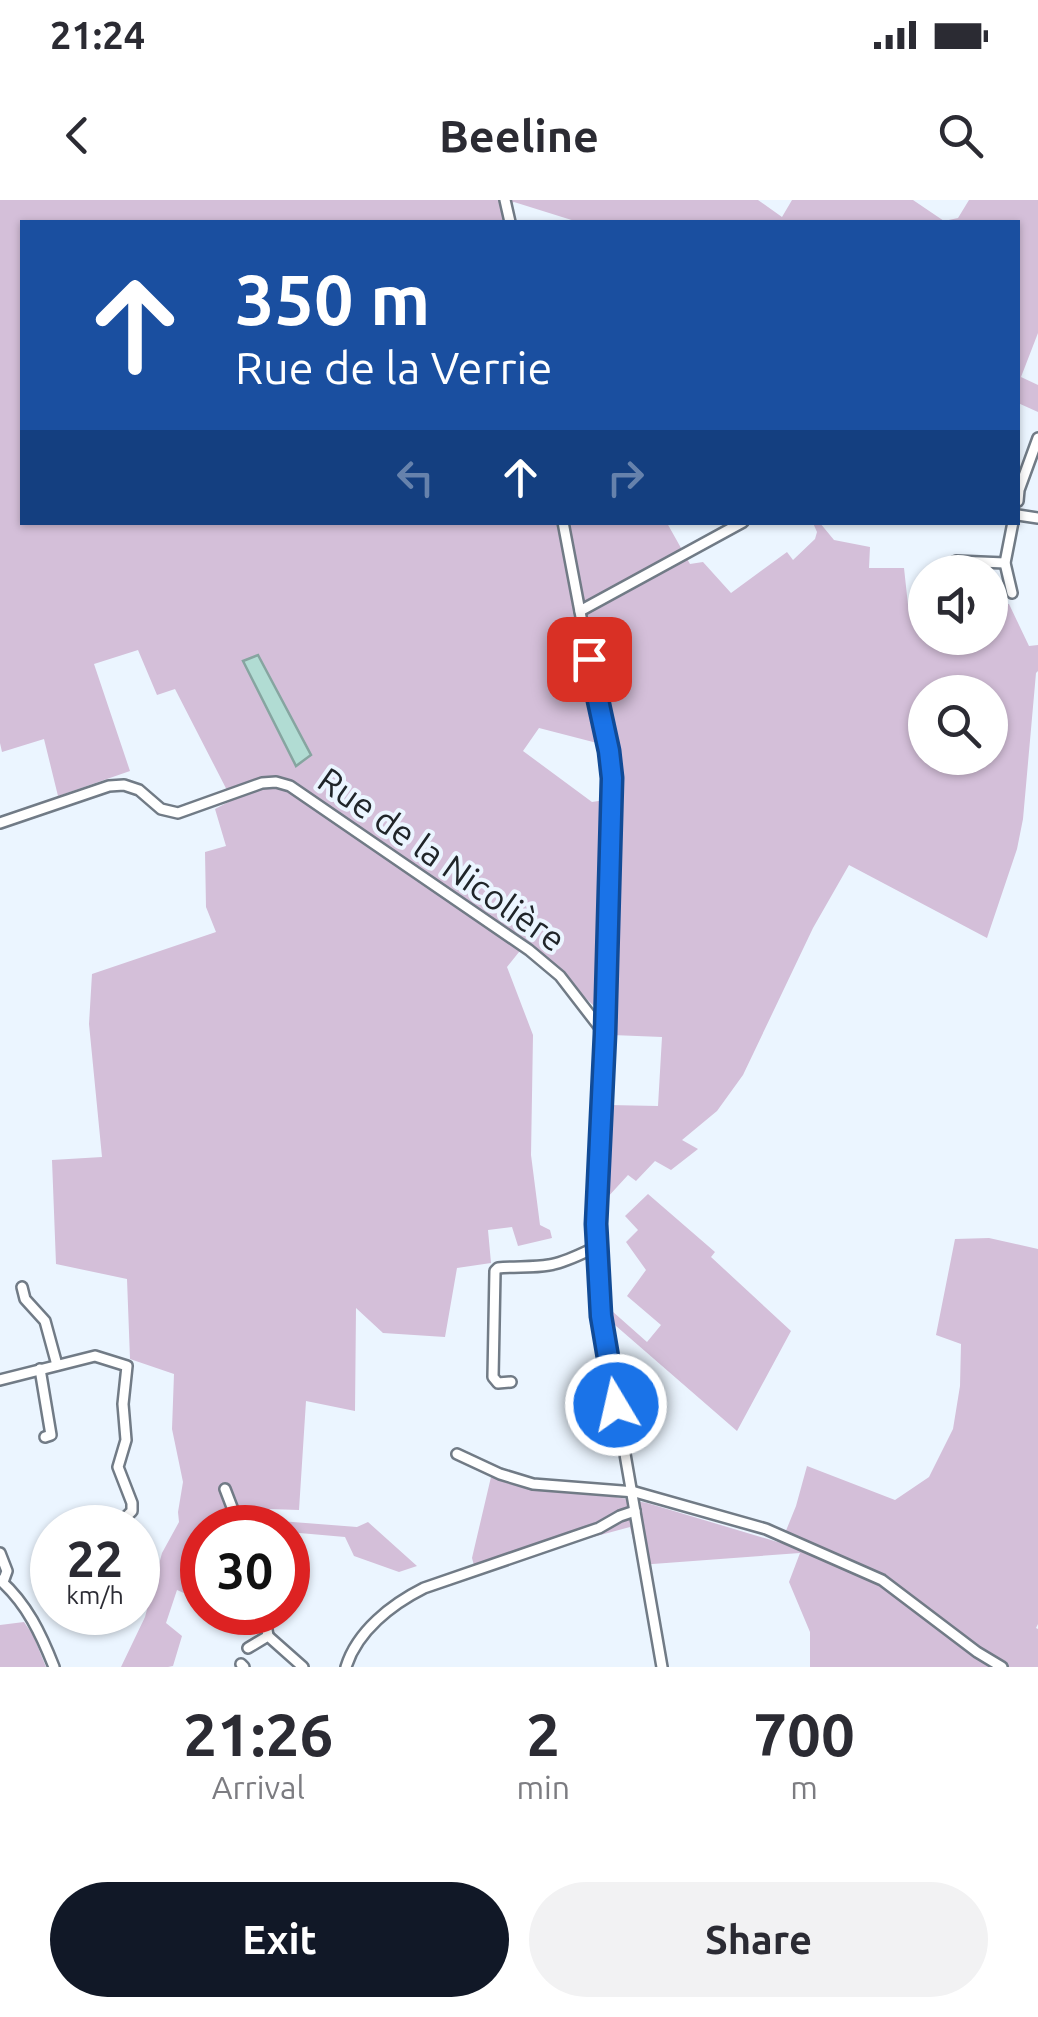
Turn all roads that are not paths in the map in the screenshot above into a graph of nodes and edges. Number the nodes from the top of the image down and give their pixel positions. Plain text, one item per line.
1 (1038, 438) edge
2 (1020, 487) edge
3 (565, 525) edge
4 (738, 525) edge
5 (1013, 525) edge
6 (1008, 555) edge
7 (1008, 573) edge
8 (1012, 593) dead end
9 (580, 610) junction
10 (0, 822) edge
11 (605, 1034) junction
12 (597, 1247) junction
13 (22, 1287) dead end
14 (56, 1364) junction
15 (40, 1369) junction
16 (0, 1380) edge
17 (511, 1382) dead end
18 (45, 1436) dead end
19 (457, 1454) dead end
20 (225, 1490) dead end
21 (633, 1492) junction
22 (132, 1505) edge
23 (231, 1505) edge
24 (635, 1511) junction
25 (0, 1553) edge
26 (1, 1581) edge
27 (268, 1636) joint
28 (248, 1648) dead end
29 (54, 1667) edge
30 (303, 1667) edge
31 (346, 1667) edge
32 (662, 1667) edge
33 (1002, 1667) edge

1 - 2 street
3 - 9 street
4 - 9 street
5 - 6 street
7 - 8 street
9 - 11 street
10 - 11 street, Rue de la Nicolière
11 - 12 street
12 - 17 street
12 - 21 street
13 - 14 street
14 - 15 street
14 - 22 street
15 - 16 street
15 - 18 street
19 - 21 street
20 - 23 street
21 - 24 street
21 - 33 street
24 - 31 street
24 - 32 street
25 - 26 street
26 - 29 street
27 - 28 street
27 - 30 street

